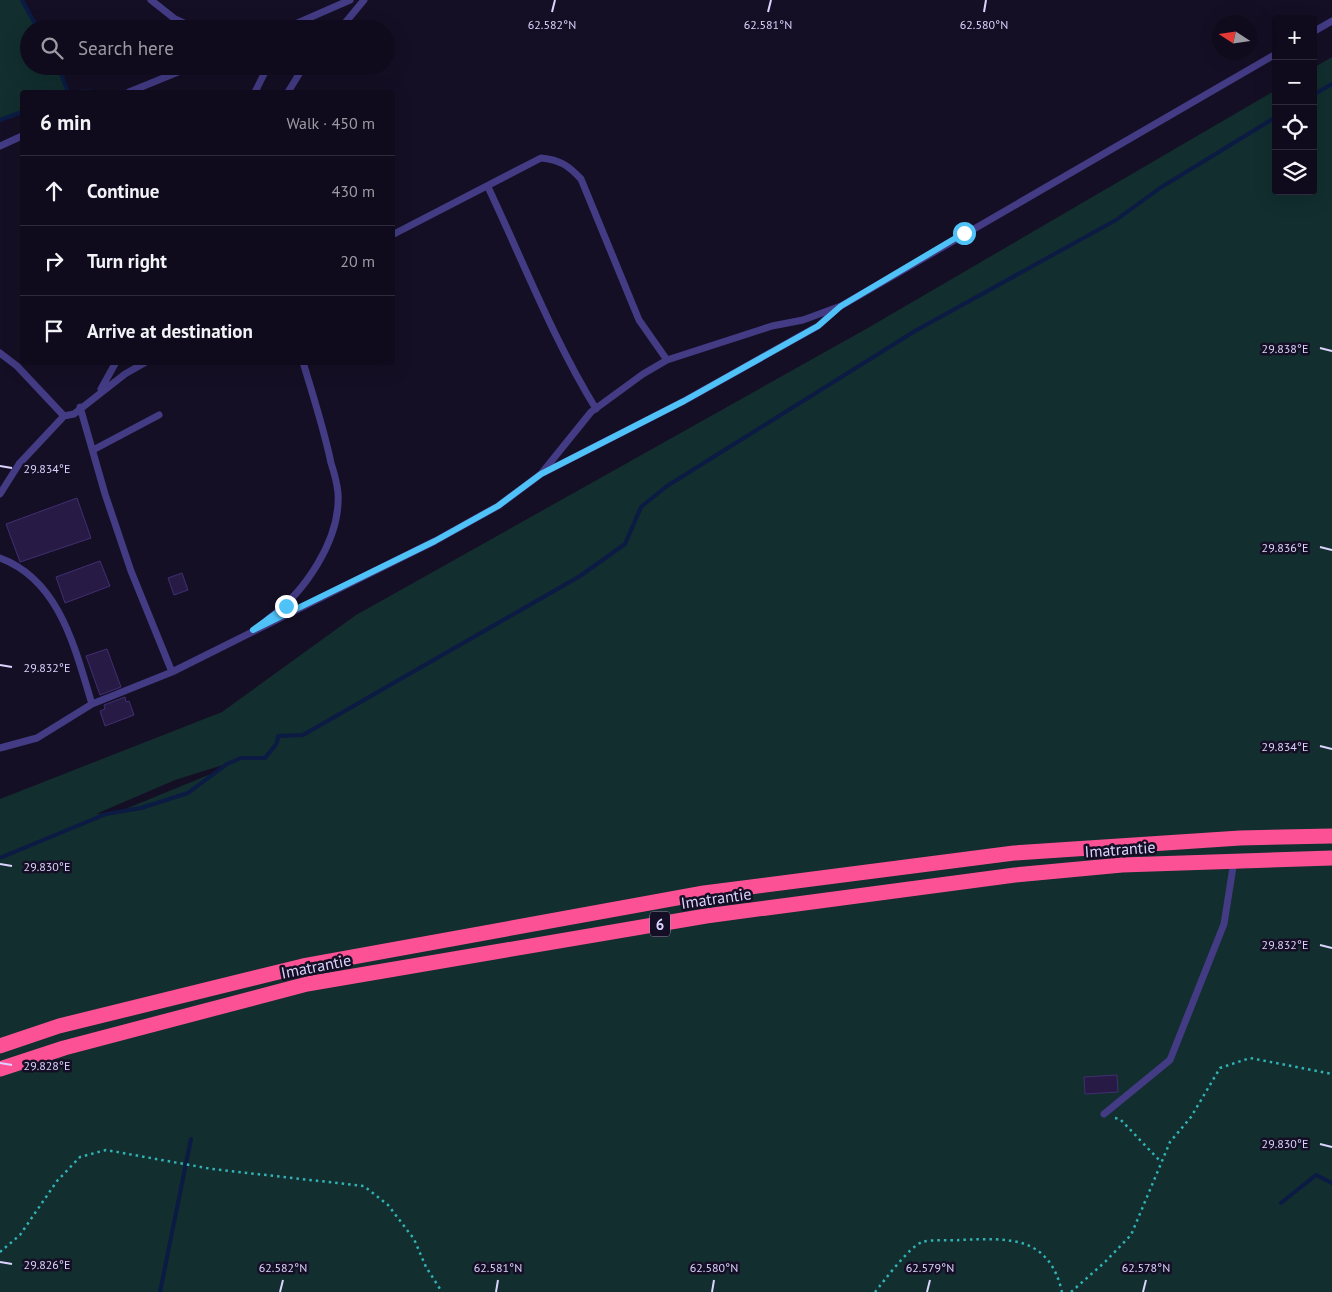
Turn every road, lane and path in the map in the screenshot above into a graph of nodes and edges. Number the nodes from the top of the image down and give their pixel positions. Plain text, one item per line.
1 (151, 0) edge
2 (350, 0) edge
3 (364, 0) edge
4 (177, 20) edge
5 (307, 20) edge
6 (347, 20) edge
7 (1332, 22) edge
8 (1317, 30) edge
9 (1272, 56) edge
10 (171, 75) edge
11 (264, 75) edge
12 (298, 75) edge
13 (134, 90) edge
14 (256, 90) edge
15 (289, 90) edge
16 (20, 137) edge
17 (0, 146) edge
18 (488, 187) junction
19 (395, 234) edge
20 (841, 306) junction
21 (0, 353) edge
22 (667, 360) junction
23 (114, 365) edge
24 (141, 365) edge
25 (304, 365) edge
26 (100, 392) junction
27 (80, 408) junction
28 (596, 408) junction
29 (159, 415) dead end
30 (64, 416) junction
31 (93, 450) junction
32 (541, 474) junction
33 (3, 483) edge
34 (0, 494) edge
35 (0, 558) edge
36 (253, 630) junction
37 (172, 672) junction
38 (92, 704) junction
39 (0, 748) edge
40 (1332, 836) edge
41 (1332, 858) edge
42 (1234, 860) junction
43 (0, 1046) edge
44 (0, 1069) edge
45 (1332, 1074) edge
46 (1104, 1114) dead end
47 (1120, 1119) dead end
48 (1160, 1162) junction
49 (0, 1252) edge
50 (442, 1292) edge
51 (876, 1292) edge
52 (1062, 1292) edge
53 (1072, 1292) edge

1 - 4 lane
2 - 5 lane
3 - 6 lane
7 - 8 lane
9 - 20 lane
10 - 13 lane
11 - 14 lane
12 - 15 lane
16 - 17 lane
18 - 19 lane
18 - 22 lane
18 - 28 lane
20 - 22 lane
20 - 32 lane
21 - 30 lane
22 - 28 lane
23 - 26 lane
24 - 26 lane
25 - 36 lane
26 - 27 lane
27 - 30 lane
27 - 31 lane
28 - 32 lane
29 - 31 lane
30 - 33 lane
31 - 37 lane
32 - 36 lane
33 - 34 lane
35 - 38 lane
36 - 37 lane
37 - 38 lane
38 - 39 lane
40 - 43 highway, Imatrantie / 6
41 - 42 highway, Imatrantie / 6
42 - 44 highway, Imatrantie / 6
42 - 46 lane
45 - 48 path
47 - 48 path
48 - 53 path
49 - 50 path
51 - 52 path

